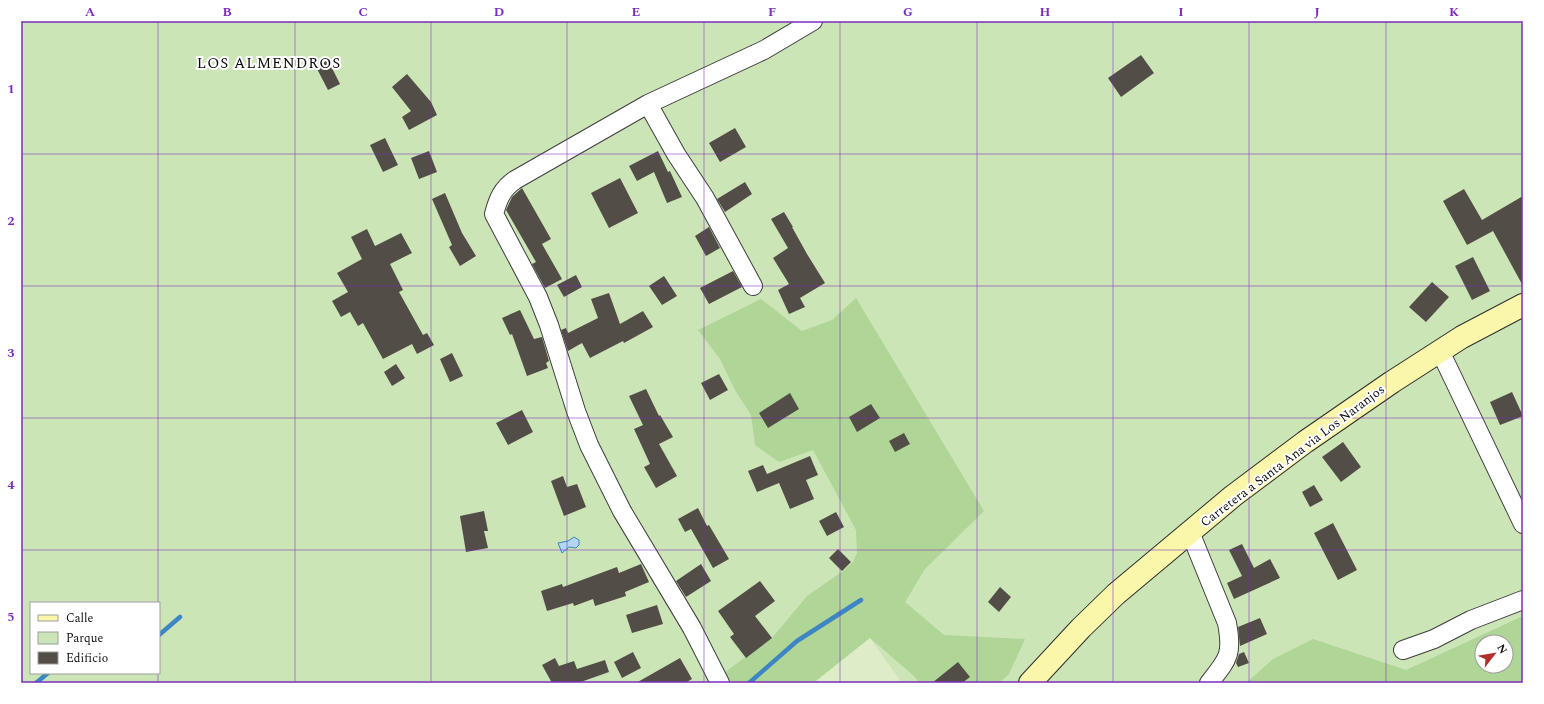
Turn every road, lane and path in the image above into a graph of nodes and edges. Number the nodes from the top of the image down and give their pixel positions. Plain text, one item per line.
1 (813, 21) edge
2 (648, 104) junction
3 (753, 286) dead end
4 (1523, 305) edge
5 (1440, 351) junction
6 (1523, 524) edge
7 (1190, 532) junction
8 (1523, 600) edge
9 (1402, 650) dead end
10 (720, 683) edge
11 (1030, 683) edge
12 (1209, 683) edge

1 - 2 street
2 - 3 street
2 - 10 street
4 - 5 main road, Carretera a Santa Ana via Los Naranjos
5 - 6 street
5 - 7 main road, Carretera a Santa Ana via Los Naranjos
7 - 11 main road, Carretera a Santa Ana via Los Naranjos
7 - 12 street
8 - 9 street

